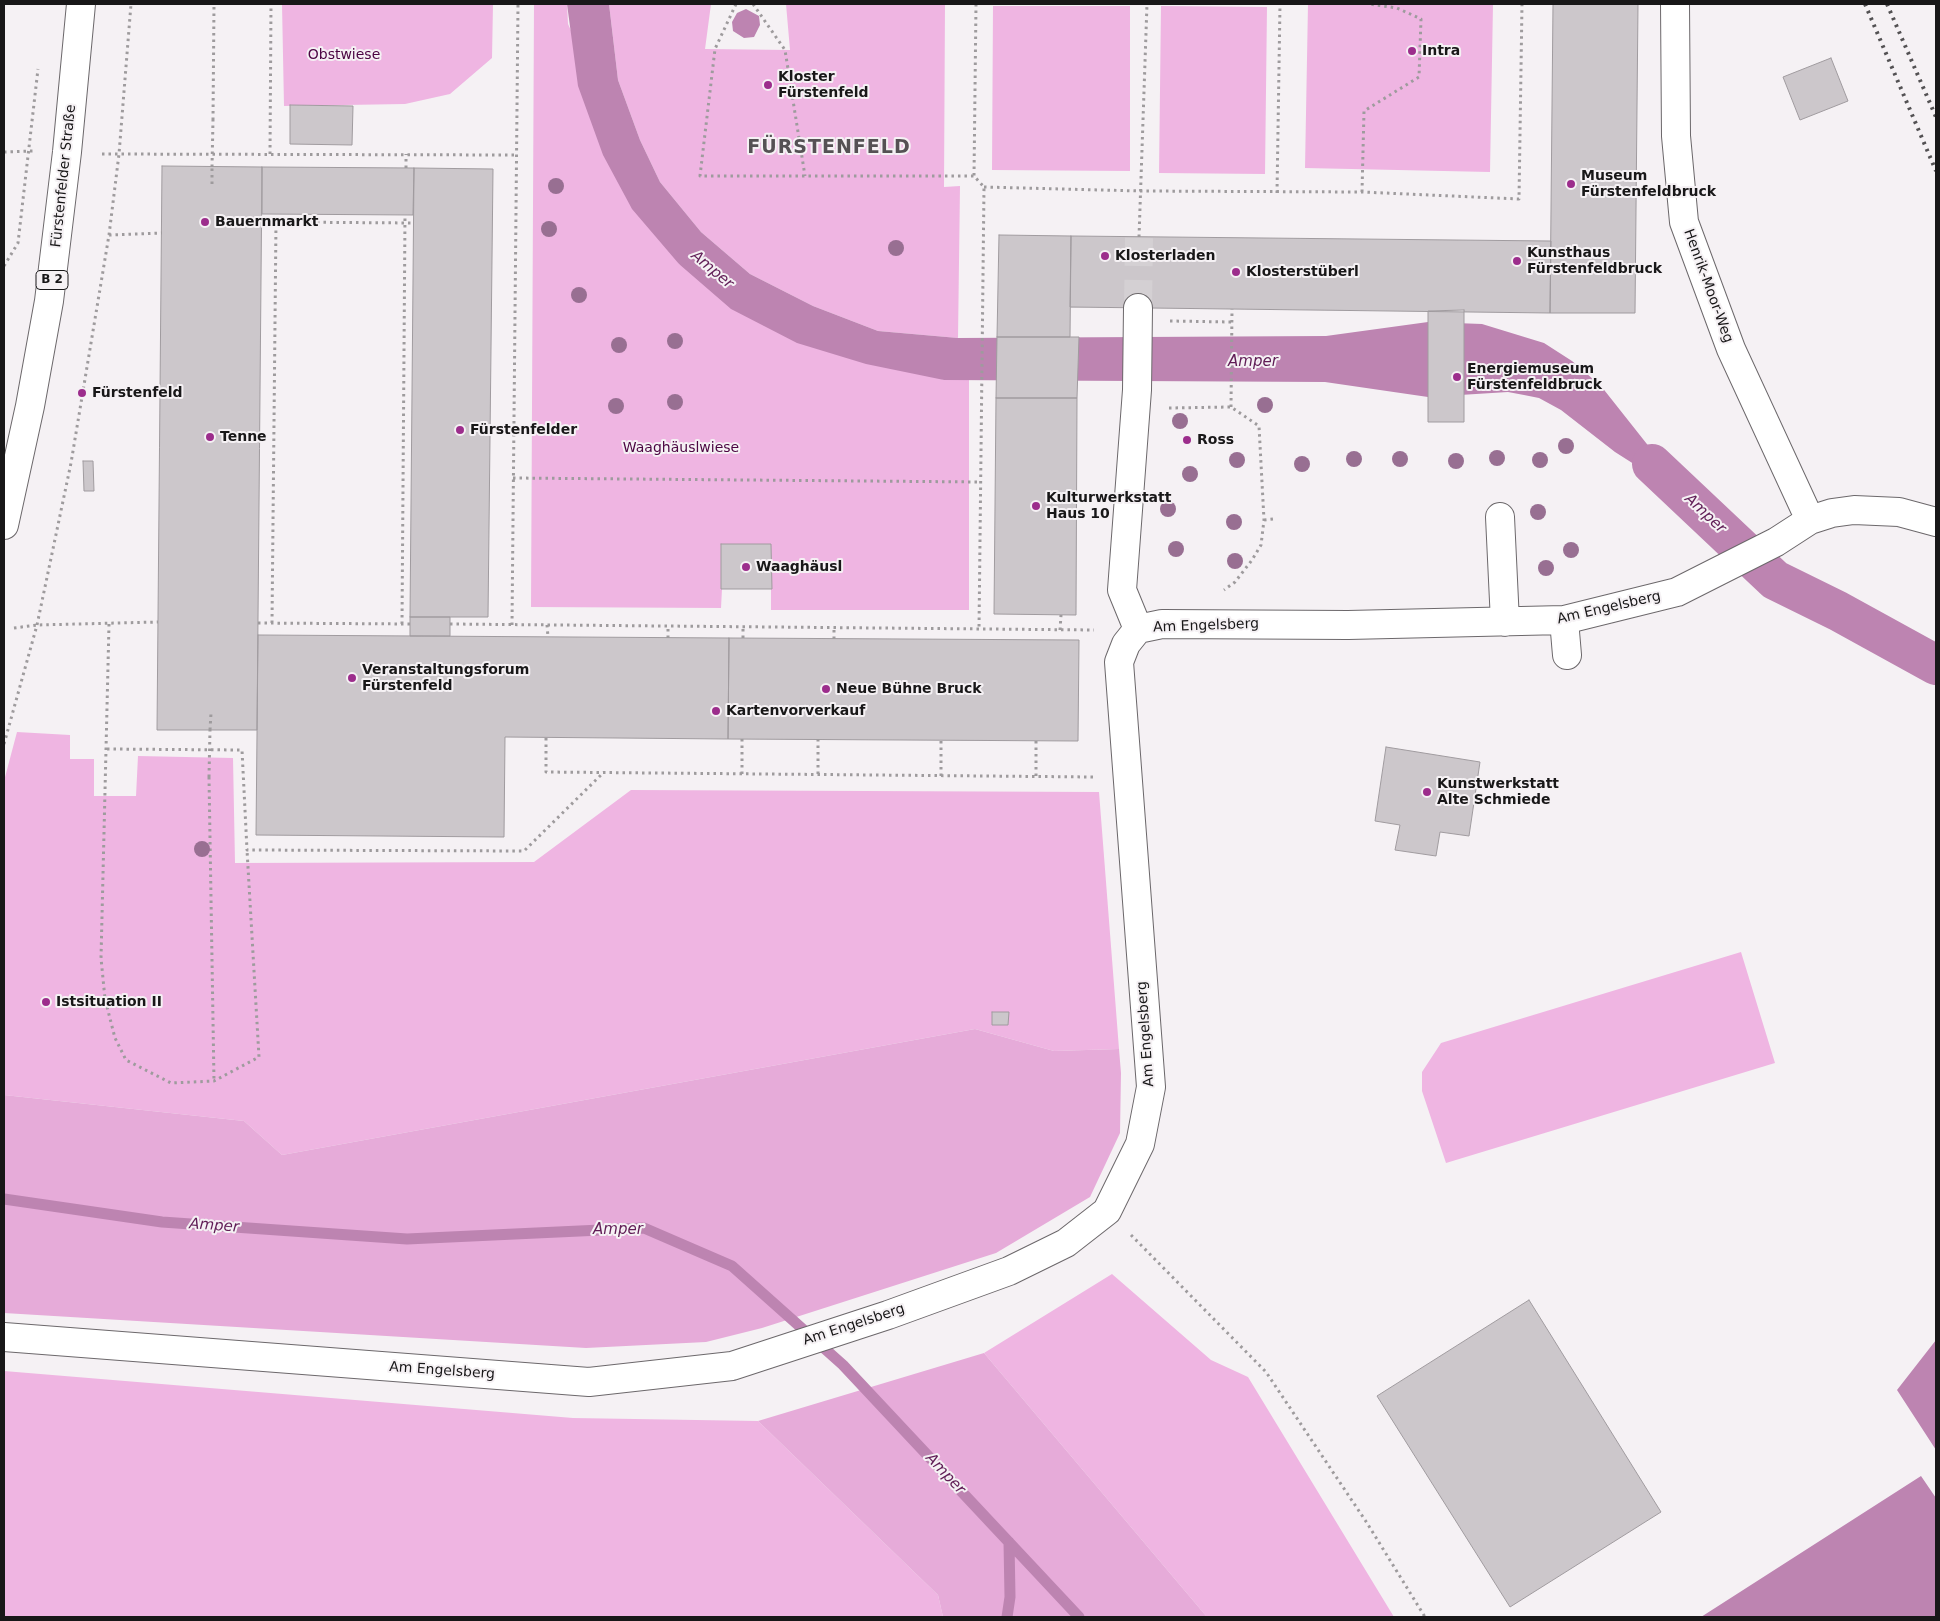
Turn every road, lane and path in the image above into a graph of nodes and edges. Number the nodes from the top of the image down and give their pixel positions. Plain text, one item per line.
1 (81, 4) edge
2 (131, 4) edge
3 (214, 4) edge
4 (271, 4) edge
5 (518, 4) edge
6 (736, 4) edge
7 (753, 4) edge
8 (976, 4) edge
9 (1147, 4) edge
10 (1280, 4) edge
11 (1369, 4) edge
12 (1522, 4) edge
13 (1675, 4) edge
14 (39, 63) dead end
15 (67, 152) junction
16 (119, 154) junction
17 (270, 154) junction
18 (406, 154) junction
19 (516, 155) junction
20 (406, 168) dead end
21 (805, 176) junction
22 (974, 176) junction
23 (212, 184) dead end
24 (984, 188) junction
25 (1141, 191) junction
26 (1362, 192) junction
27 (1277, 193) junction
28 (406, 214) dead end
29 (405, 223) junction
30 (414, 223) dead end
31 (162, 233) dead end
32 (109, 235) junction
33 (1139, 237) tunnel mouth
34 (4, 266) edge
35 (1232, 309) dead end
36 (1137, 321) joint
37 (1232, 322) junction
38 (1136, 400) junction
39 (1231, 407) junction
40 (513, 478) junction
41 (981, 482) junction
42 (1500, 517) dead end
43 (1273, 519) dead end
44 (1264, 520) junction
45 (1810, 520) junction
46 (1936, 522) edge
47 (4, 524) edge
48 (1221, 592) dead end
49 (1061, 615) dead end
50 (1564, 620) junction
51 (158, 622) dead end
52 (1504, 622) junction
53 (258, 623) dead end
54 (272, 623) junction
55 (109, 624) junction
56 (402, 624) junction
57 (410, 624) dead end
58 (450, 624) dead end
59 (37, 625) junction
60 (512, 625) junction
61 (547, 625) junction
62 (668, 626) junction
63 (743, 627) junction
64 (14, 628) dead end
65 (834, 628) junction
66 (979, 629) junction
67 (1138, 629) junction
68 (1060, 630) junction
69 (1080, 630) dead end
70 (548, 637) dead end
71 (668, 638) dead end
72 (742, 638) dead end
73 (834, 639) dead end
74 (1567, 655) dead end
75 (211, 713) dead end
76 (546, 738) dead end
77 (742, 739) dead end
78 (818, 740) dead end
79 (941, 740) dead end
80 (1036, 741) dead end
81 (4, 744) edge
82 (106, 749) junction
83 (604, 772) junction
84 (742, 774) junction
85 (818, 774) junction
86 (941, 776) junction
87 (1036, 776) junction
88 (1126, 777) junction
89 (247, 850) junction
90 (214, 1081) junction
91 (1107, 1211) junction
92 (4, 1337) edge
93 (1425, 1617) edge

1 - 15 street, Fürstenfelder Straße / B 2
2 - 16 path
3 - 23 path, bridge
4 - 17 path
5 - 19 path
6 - 21 path
7 - 21 path
8 - 22 path
9 - 25 path
10 - 27 path
11 - 26 path
12 - 26 path
13 - 45 street, Henrik-Moor-Weg
14 - 34 path
15 - 16 path
15 - 47 street, Fürstenfelder Straße / B 2
16 - 17 path
16 - 32 path
17 - 18 path
18 - 19 path
18 - 20 path
19 - 40 path
21 - 22 path
22 - 24 path
24 - 25 path
24 - 41 path
25 - 27 path
25 - 33 path
26 - 27 path
28 - 29 path
29 - 30 path
29 - 54 path
29 - 56 path
31 - 32 path
32 - 59 path
35 - 37 path
36 - 37 path
36 - 38 street
37 - 39 path
38 - 39 path
38 - 67 street
39 - 44 path
40 - 41 path
40 - 60 path
41 - 66 path
42 - 52 street
43 - 44 path
44 - 48 path
45 - 46 street, Am Engelsberg
45 - 50 street, Am Engelsberg
49 - 68 path
50 - 52 street, Am Engelsberg
50 - 74 street
51 - 55 path
52 - 67 street, Am Engelsberg
53 - 54 path
54 - 56 path
55 - 59 path
55 - 82 path
56 - 57 path
58 - 60 path
59 - 64 path
59 - 81 path
60 - 61 path
61 - 62 path
61 - 70 path
62 - 63 path
62 - 71 path
63 - 65 path
63 - 72 path
65 - 66 path
65 - 73 path
66 - 68 path
67 - 88 street, Am Engelsberg
68 - 69 path
75 - 90 path, bridge
76 - 83 path
77 - 84 path
78 - 85 path
79 - 86 path
80 - 87 path
82 - 89 path
82 - 90 path
83 - 84 path
83 - 89 path
84 - 85 path
85 - 86 path
86 - 87 path
87 - 88 path
88 - 91 street, Am Engelsberg
89 - 90 path
91 - 92 street, Am Engelsberg
91 - 93 path

